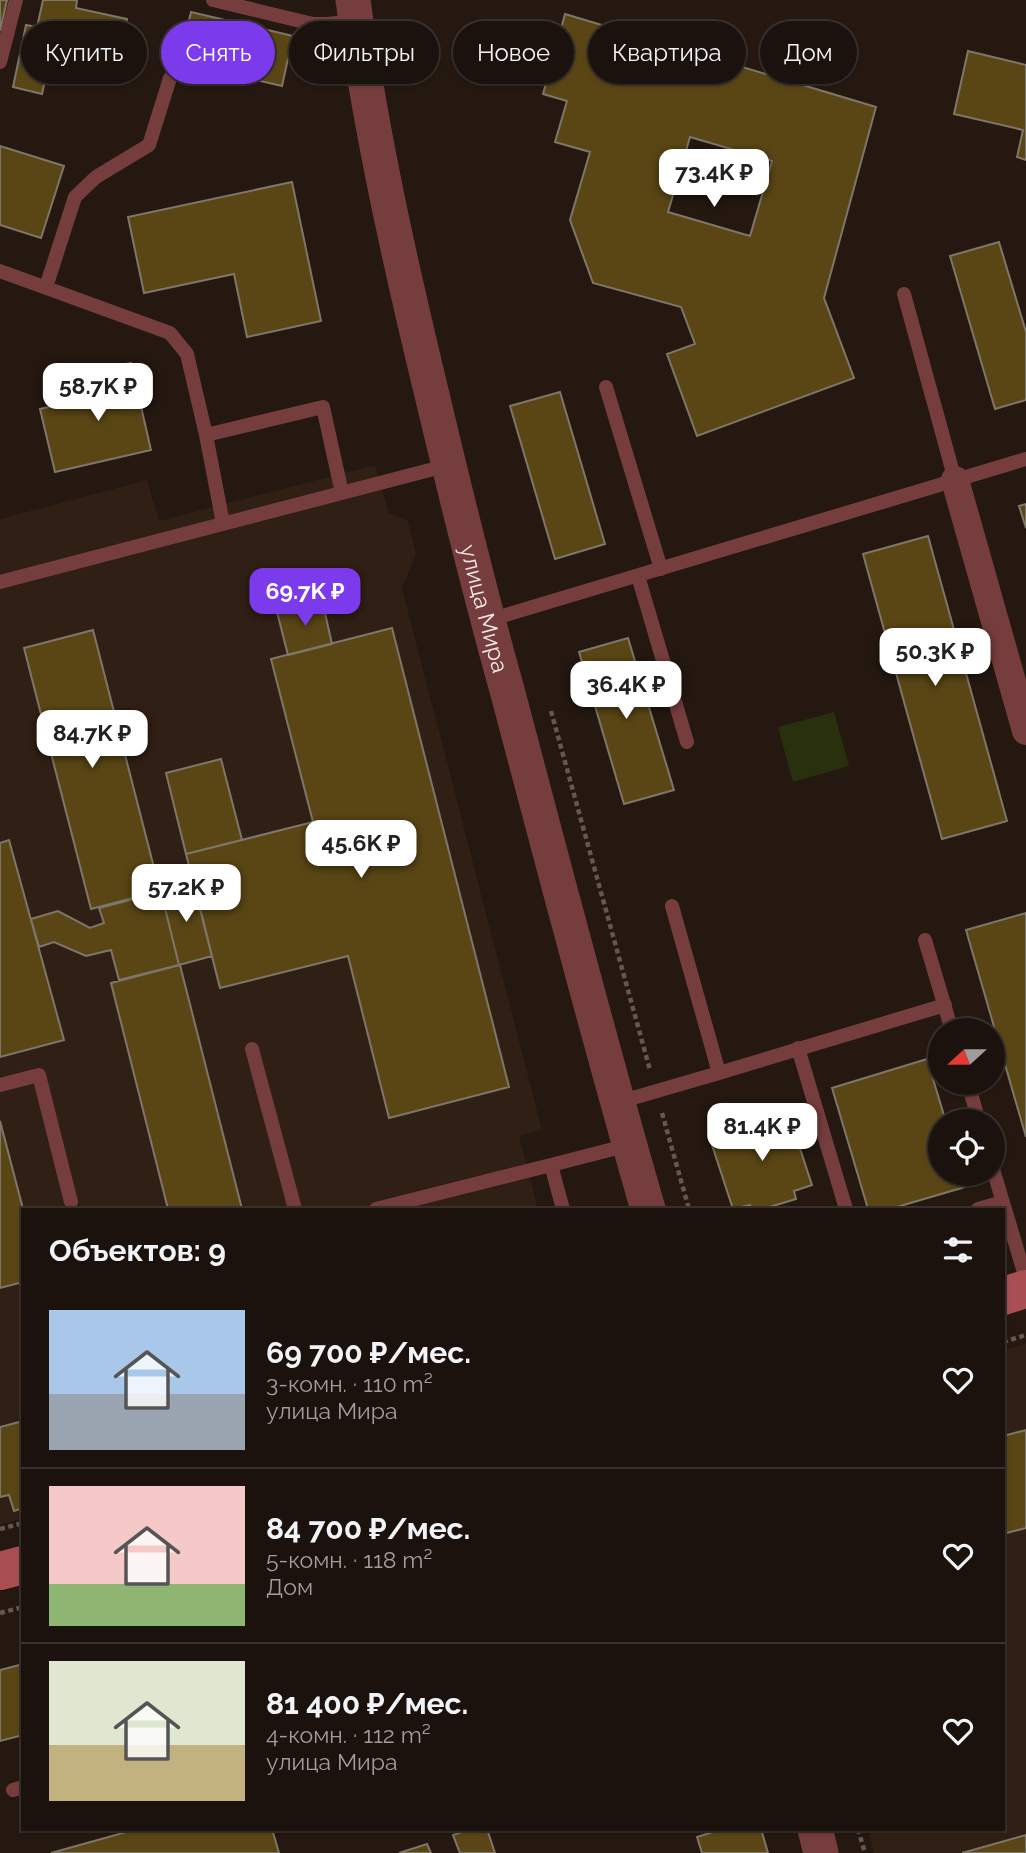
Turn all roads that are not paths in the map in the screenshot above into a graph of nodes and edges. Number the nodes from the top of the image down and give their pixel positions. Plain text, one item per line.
1 (16, 0) edge
2 (213, 0) edge
3 (355, 10) edge
4 (0, 62) edge
5 (168, 84) edge
6 (0, 271) edge
7 (46, 287) junction
8 (904, 294) dead end
9 (606, 387) dead end
10 (206, 435) junction
11 (1026, 459) edge
12 (449, 465) junction
13 (955, 480) junction
14 (342, 493) junction
15 (223, 523) junction
16 (661, 569) junction
17 (638, 576) junction
18 (0, 583) edge
19 (488, 621) junction
20 (1026, 730) edge
21 (687, 742) dead end
22 (672, 906) dead end
23 (925, 940) dead end
24 (945, 1005) junction
25 (948, 1018) edge
26 (798, 1048) junction
27 (252, 1049) dead end
28 (719, 1073) junction
29 (0, 1085) edge
30 (617, 1102) junction
31 (629, 1145) junction
32 (551, 1165) junction
33 (998, 1186) edge
34 (71, 1202) dead end
35 (1003, 1202) junction
36 (295, 1208) edge
37 (380, 1208) edge
38 (563, 1208) edge
39 (648, 1208) edge
40 (846, 1208) edge
41 (982, 1208) edge
42 (1005, 1208) edge
43 (1005, 1209) edge
44 (1026, 1279) edge
45 (1026, 1289) edge
46 (1005, 1295) edge
47 (21, 1566) edge
48 (0, 1571) edge
49 (816, 1831) edge
50 (821, 1853) edge

1 - 4 lane
2 - 3 lane
3 - 12 street, улица Мира
5 - 7 lane
6 - 7 lane
7 - 10 lane
8 - 13 lane
9 - 16 lane
10 - 14 lane
10 - 15 lane
11 - 13 lane
12 - 14 lane
12 - 19 street, улица Мира
13 - 16 lane
13 - 20 street
14 - 15 lane
15 - 18 lane
16 - 17 lane
17 - 19 lane
17 - 21 lane
19 - 30 street, улица Мира
22 - 28 lane
23 - 24 lane
24 - 25 lane
24 - 26 lane
26 - 28 lane
26 - 40 lane
27 - 36 lane
28 - 30 lane
29 - 34 lane
30 - 31 street, улица Мира
31 - 32 lane
31 - 39 street, улица Мира
32 - 37 lane
32 - 38 lane
33 - 35 lane
35 - 41 lane
35 - 42 lane
43 - 44 lane
45 - 46 main road
47 - 48 main road
49 - 50 street

